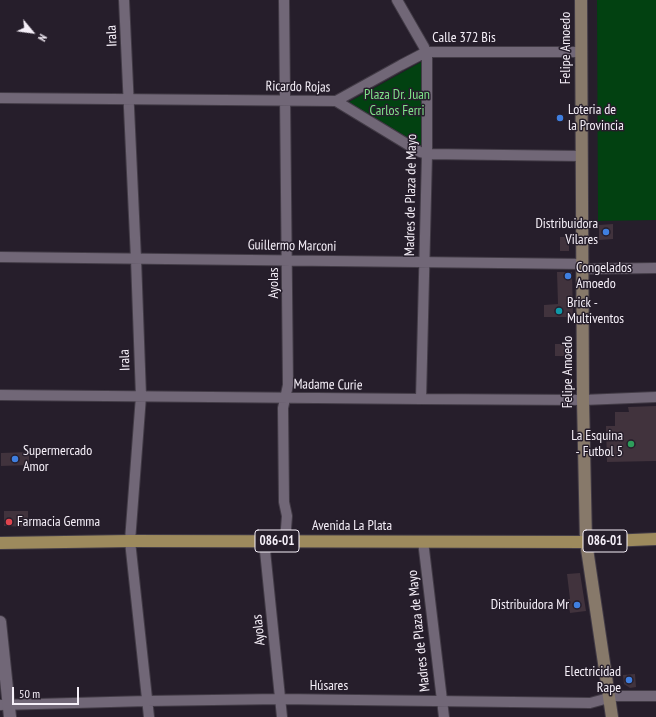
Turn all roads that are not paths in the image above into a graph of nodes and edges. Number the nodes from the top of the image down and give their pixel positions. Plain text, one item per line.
1 (124, 0) edge
2 (284, 0) edge
3 (397, 0) edge
4 (581, 0) edge
5 (426, 52) junction
6 (581, 52) junction
7 (0, 98) edge
8 (128, 99) junction
9 (285, 101) junction
10 (336, 101) junction
11 (427, 154) junction
12 (582, 156) junction
13 (0, 257) edge
14 (136, 259) junction
15 (287, 260) junction
16 (424, 262) junction
17 (583, 267) junction
18 (656, 268) edge
19 (0, 395) edge
20 (141, 396) junction
21 (656, 397) edge
22 (285, 398) junction
23 (421, 399) junction
24 (583, 400) junction
25 (656, 539) edge
26 (130, 541) junction
27 (264, 541) junction
28 (285, 541) junction
29 (423, 542) junction
30 (586, 542) junction
31 (0, 543) edge
32 (0, 622) edge
33 (656, 696) edge
34 (610, 697) junction
35 (280, 699) junction
36 (441, 700) junction
37 (147, 701) junction
38 (6, 709) edge
39 (149, 717) edge
40 (282, 717) edge
41 (444, 717) edge
42 (612, 717) edge

1 - 8 street, Irala
2 - 9 street, Ayolas
3 - 5 street, Madres de Plaza de Mayo
4 - 6 main road, Felipe Amoedo
5 - 6 street, Calle 372 Bis
5 - 10 street, Calle 372 Bis
5 - 11 street, Madres de Plaza de Mayo
6 - 12 main road, Felipe Amoedo
7 - 8 street, Ricardo Rojas
8 - 9 street, Ricardo Rojas
8 - 14 street, Irala
9 - 10 street, Ricardo Rojas
9 - 15 street, Ayolas
10 - 11 street, Ricardo Rojas
11 - 12 street, Ricardo Rojas
11 - 16 street, Madres de Plaza de Mayo
12 - 17 main road, Felipe Amoedo
13 - 14 street, Guillermo Marconi
14 - 15 street, Guillermo Marconi
14 - 20 street, Irala
15 - 16 street, Guillermo Marconi
15 - 22 street, Ayolas
16 - 17 street, Guillermo Marconi
16 - 23 street, Madres de Plaza de Mayo
17 - 18 street, Guillermo Marconi
17 - 24 main road, Felipe Amoedo
19 - 20 street, Madame Curie
20 - 22 street, Madame Curie
20 - 26 street, Irala
21 - 24 street, Madame Curie
22 - 23 street, Madame Curie
22 - 28 street, Ayolas
23 - 24 street, Madame Curie
24 - 30 main road, Felipe Amoedo
25 - 30 main road, Avenida La Plata / 086-01
26 - 27 main road, Avenida La Plata / 086-01
26 - 31 main road, Avenida La Plata / 086-01
26 - 37 street, Irala
27 - 28 main road, Avenida La Plata / 086-01
27 - 35 street, Ayolas
28 - 29 main road, Avenida La Plata / 086-01
29 - 30 main road, Avenida La Plata / 086-01
29 - 36 street, Madres de Plaza de Mayo
30 - 34 main road, Felipe Amoedo
32 - 38 street
33 - 34 street, Húsares
34 - 36 street, Húsares
34 - 42 main road, Felipe Amoedo
35 - 36 street, Húsares
35 - 37 street, Húsares
35 - 40 street, Ayolas
36 - 41 street, Madres de Plaza de Mayo
37 - 38 street, Húsares
37 - 39 street, Irala

